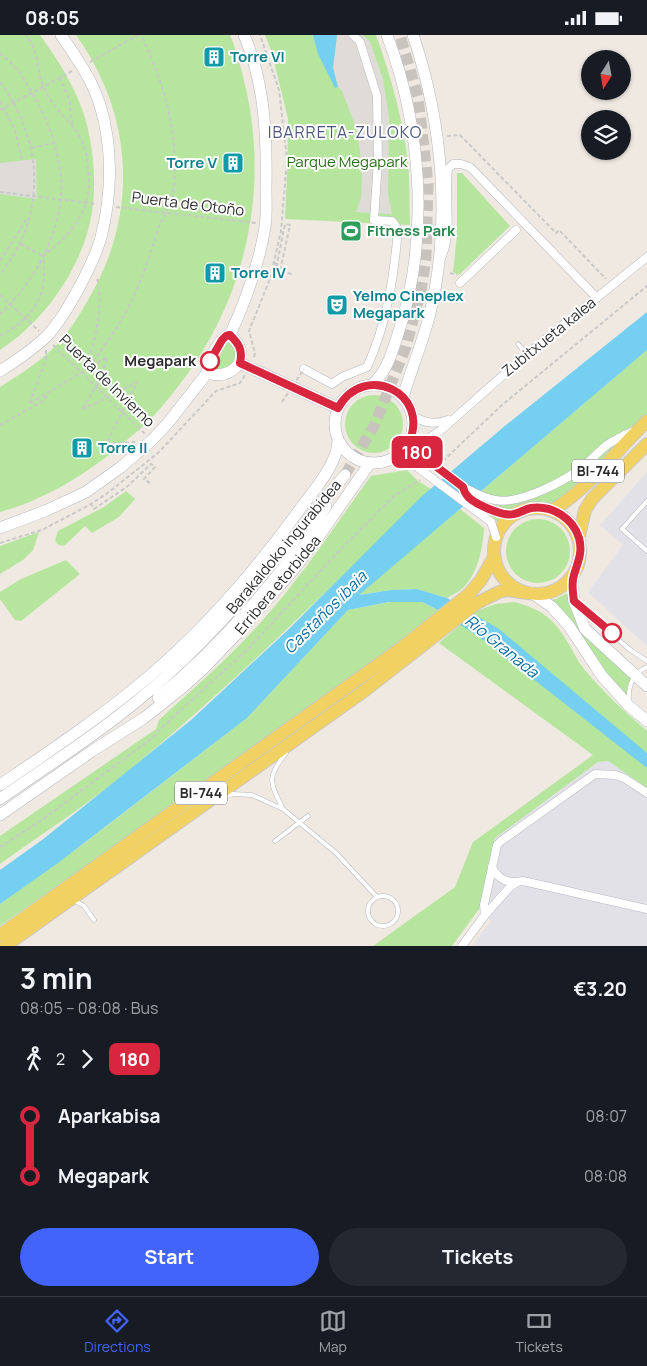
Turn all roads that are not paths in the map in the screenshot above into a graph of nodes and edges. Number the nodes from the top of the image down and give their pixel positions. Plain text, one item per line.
1 (61, 35) edge
2 (244, 35) edge
3 (353, 35) edge
4 (387, 35) edge
5 (415, 36) edge
6 (516, 230) dead end
7 (647, 257) edge
8 (440, 262) junction
9 (460, 283) dead end
10 (597, 298) junction
11 (230, 335) junction
12 (518, 344) dead end
13 (527, 354) junction
14 (244, 365) junction
15 (304, 369) road end
16 (0, 371) edge
17 (207, 373) junction
18 (373, 384) junction
19 (403, 397) junction
20 (338, 408) junction
21 (413, 416) junction
22 (452, 418) junction
23 (643, 425) edge
24 (338, 441) junction
25 (409, 442) junction
26 (647, 444) edge
27 (395, 457) junction
28 (424, 457) junction
29 (370, 463) junction
30 (463, 487) junction
31 (647, 501) edge
32 (553, 510) junction
33 (513, 515) junction
34 (0, 529) edge
35 (579, 536) junction
36 (496, 537) junction
37 (647, 551) edge
38 (494, 557) junction
39 (573, 575) junction
40 (530, 593) junction
41 (473, 598) junction
42 (574, 601) junction
43 (212, 632) junction
44 (182, 646) junction
45 (404, 654) junction
46 (647, 661) edge
47 (647, 667) edge
48 (635, 675) junction
49 (647, 686) edge
50 (629, 706) junction
51 (647, 721) edge
52 (297, 739) junction
53 (92, 751) junction
54 (0, 785) edge
55 (647, 793) edge
56 (0, 799) edge
57 (210, 801) junction
58 (283, 809) junction
59 (0, 815) edge
60 (308, 816) dead end
61 (299, 823) junction
62 (274, 841) dead end
63 (492, 867) junction
64 (516, 883) junction
65 (83, 890) junction
66 (377, 897) junction
67 (70, 899) junction
68 (84, 906) junction
69 (647, 909) edge
70 (486, 915) junction
71 (94, 921) dead end
72 (0, 935) edge
73 (5, 946) edge
74 (462, 946) edge

1 - 16 street
2 - 11 street
3 - 15 street
4 - 18 street
5 - 8 street
6 - 9 street
7 - 10 street, Zubitxueta kalea
8 - 10 street
8 - 19 street
10 - 13 street, Zubitxueta kalea
11 - 14 street
11 - 17 street
12 - 13 lane
13 - 22 street, Zubitxueta kalea
14 - 17 street
14 - 20 street
17 - 34 street
18 - 19 street
18 - 20 street
19 - 21 street
20 - 24 street
21 - 22 street, Zubitxueta kalea
21 - 25 street
22 - 28 street, Zubitxueta kalea
23 - 30 street
23 - 32 main road, BI-744
24 - 29 street
24 - 44 street, Erribera etorbidea
25 - 27 street
25 - 28 street
26 - 35 main road, BI-744
27 - 29 street
27 - 36 street, bridge
28 - 30 street, bridge
29 - 53 street, Erribera etorbidea
30 - 33 street, bridge
31 - 37 lane
32 - 33 main road
32 - 35 main road
33 - 36 main road
35 - 39 main road, BI-744
36 - 38 main road, BI-744
38 - 40 main road
38 - 41 main road, BI-744
39 - 40 main road, BI-744
39 - 42 street
40 - 41 main road, BI-744
40 - 50 street
41 - 45 main road, BI-744
42 - 46 lane
42 - 48 street
43 - 44 street
43 - 53 street, Barakaldoko ingurabidea
43 - 56 street, Barakaldoko ingurabidea
44 - 54 street, Erribera etorbidea
45 - 52 main road, BI-744
45 - 72 main road, BI-744
47 - 48 lane
48 - 49 street
48 - 50 lane
50 - 51 street
52 - 57 main road, BI-744
52 - 58 lane
53 - 59 street, Erribera etorbidea
55 - 63 street
57 - 58 lane
57 - 65 main road, BI-744
58 - 61 lane
60 - 61 lane
61 - 62 lane
61 - 66 lane
63 - 64 street
63 - 70 street
64 - 69 street
64 - 70 street
65 - 67 main road, BI-744
65 - 68 lane
66 - 66 lane
67 - 68 lane
67 - 73 main road, BI-744
68 - 71 lane
70 - 74 street

